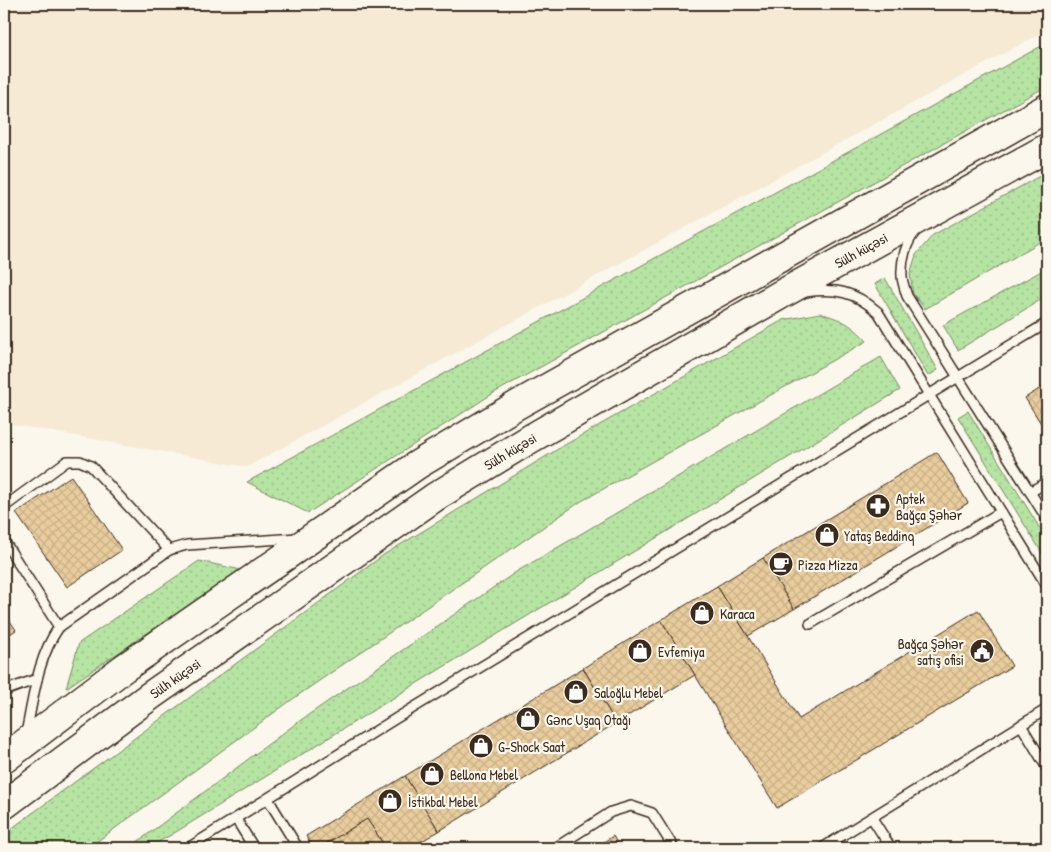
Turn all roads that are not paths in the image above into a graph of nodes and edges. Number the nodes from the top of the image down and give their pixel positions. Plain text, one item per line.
1 (1047, 108) edge
2 (1047, 148) edge
3 (939, 207) junction
4 (780, 295) junction
5 (1047, 323) edge
6 (958, 377) junction
7 (928, 396) junction
8 (1047, 482) edge
9 (1030, 492) junction
10 (4, 507) edge
11 (1001, 512) junction
12 (1047, 519) edge
13 (313, 537) junction
14 (4, 542) edge
15 (169, 550) junction
16 (1047, 586) edge
17 (810, 624) dead end
18 (59, 627) junction
19 (37, 679) junction
20 (4, 691) edge
21 (1047, 709) edge
22 (1021, 725) junction
23 (14, 752) edge
24 (1047, 768) edge
25 (268, 799) junction
26 (4, 805) edge
27 (872, 818) junction
28 (236, 819) junction
29 (188, 848) edge
30 (254, 848) edge
31 (298, 848) edge
32 (555, 848) edge
33 (674, 848) edge
34 (822, 848) edge
35 (891, 848) edge

1 - 13 highway
2 - 3 highway, Sülh küçəsi
3 - 4 highway, Sülh küçəsi
3 - 6 lane
4 - 7 lane
4 - 26 highway, Sülh küçəsi
5 - 6 lane
6 - 7 lane
6 - 9 lane
7 - 11 lane
7 - 25 lane
8 - 9 lane
9 - 12 lane
10 - 15 lane
11 - 16 lane
11 - 17 lane
13 - 15 lane
13 - 23 highway
14 - 18 lane
15 - 18 lane
18 - 19 lane
19 - 20 lane
19 - 23 lane
21 - 22 lane
22 - 24 lane
22 - 27 lane
25 - 28 lane
25 - 31 lane
27 - 34 lane
27 - 35 lane
28 - 29 lane
28 - 30 lane
32 - 33 lane

